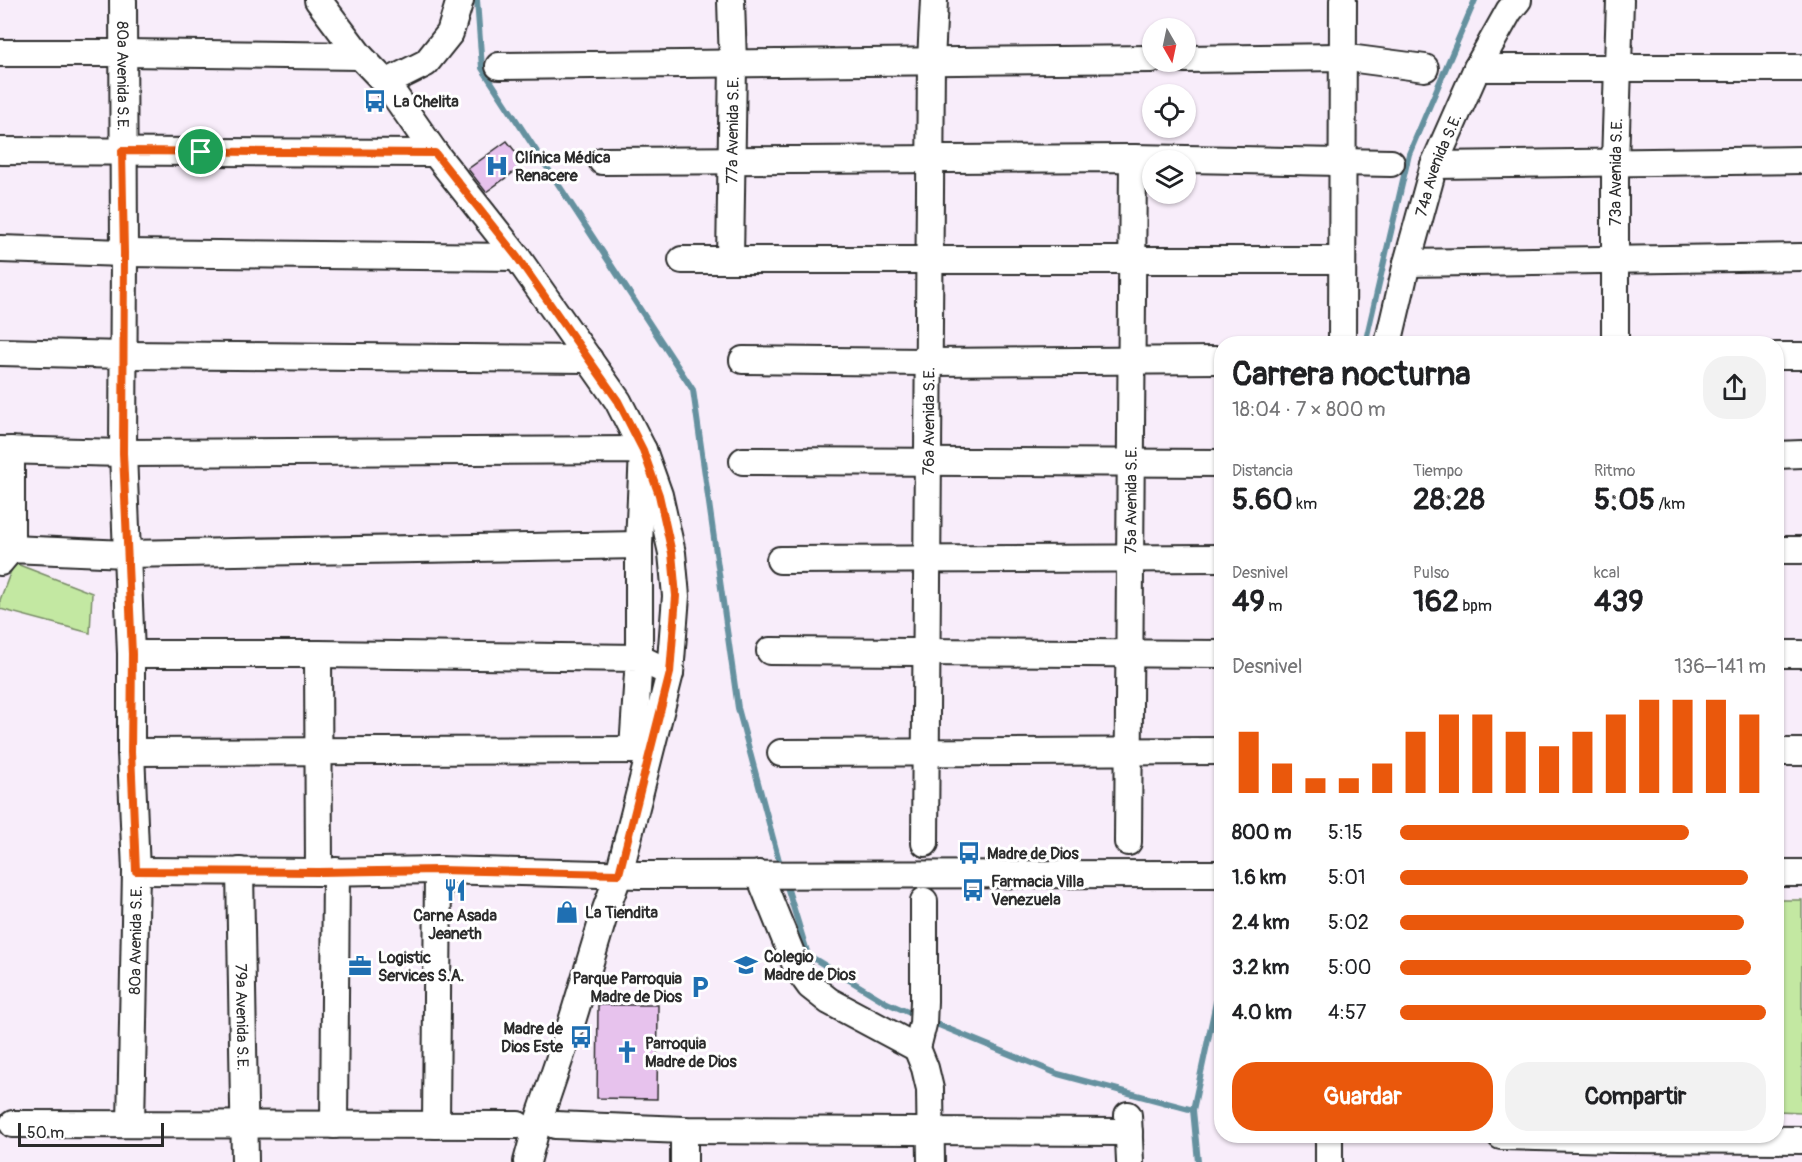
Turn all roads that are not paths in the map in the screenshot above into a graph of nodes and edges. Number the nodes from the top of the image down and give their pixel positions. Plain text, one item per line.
1 (123, 0) edge
2 (318, 0) edge
3 (460, 0) edge
4 (731, 0) edge
5 (934, 0) edge
6 (1343, 0) edge
7 (1518, 0) edge
8 (1620, 0) edge
9 (0, 53) edge
10 (123, 53) junction
11 (360, 56) junction
12 (1341, 57) junction
13 (1142, 59) edge
14 (1196, 59) edge
15 (931, 61) junction
16 (733, 64) junction
17 (499, 66) dead end
18 (1617, 67) junction
19 (1425, 68) dead end
20 (1477, 68) junction
21 (1802, 68) edge
22 (386, 83) junction
23 (0, 151) edge
24 (122, 151) junction
25 (435, 153) junction
26 (1133, 158) junction
27 (930, 159) junction
28 (731, 160) junction
29 (1802, 160) edge
30 (602, 161) dead end
31 (1343, 163) junction
32 (1391, 163) dead end
33 (1615, 163) junction
34 (1434, 165) junction
35 (0, 249) edge
36 (124, 253) junction
37 (517, 257) junction
38 (1802, 257) edge
39 (1615, 259) junction
40 (682, 260) dead end
41 (730, 260) junction
42 (929, 260) junction
43 (1132, 260) junction
44 (1341, 260) junction
45 (1407, 263) junction
46 (1342, 336) edge
47 (1390, 336) edge
48 (1615, 336) edge
49 (0, 352) edge
50 (124, 355) junction
51 (1784, 356) edge
52 (1802, 356) edge
53 (589, 359) junction
54 (743, 360) dead end
55 (1131, 360) junction
56 (1214, 360) edge
57 (928, 362) junction
58 (6, 450) edge
59 (643, 450) junction
60 (123, 453) junction
61 (1802, 454) edge
62 (1784, 455) edge
63 (743, 461) dead end
64 (928, 462) junction
65 (1132, 463) junction
66 (1214, 463) edge
67 (639, 545) junction
68 (1784, 550) edge
69 (1802, 550) edge
70 (126, 554) junction
71 (5, 555) edge
72 (1130, 558) junction
73 (1214, 558) edge
74 (927, 559) junction
75 (780, 560) dead end
76 (770, 651) dead end
77 (926, 652) junction
78 (1128, 653) junction
79 (132, 654) junction
80 (318, 654) junction
81 (1214, 654) edge
82 (1784, 654) edge
83 (1802, 654) edge
84 (639, 658) junction
85 (670, 673) junction
86 (642, 750) junction
87 (318, 751) junction
88 (1128, 751) junction
89 (1214, 751) edge
90 (131, 752) junction
91 (926, 752) junction
92 (1784, 752) edge
93 (1802, 752) edge
94 (781, 753) dead end
95 (1128, 842) dead end
96 (925, 843) dead end
97 (438, 870) junction
98 (136, 871) junction
99 (240, 871) junction
100 (327, 871) junction
101 (1784, 873) edge
102 (1802, 873) edge
103 (619, 874) junction
104 (777, 874) junction
105 (1214, 874) edge
106 (924, 902) dead end
107 (922, 1024) junction
108 (13, 1124) dead end
109 (131, 1124) junction
110 (245, 1125) junction
111 (334, 1125) junction
112 (436, 1125) junction
113 (518, 1125) dead end
114 (555, 1125) dead end
115 (684, 1130) junction
116 (932, 1130) junction
117 (1802, 1140) edge
118 (1784, 1141) edge
119 (1329, 1143) edge
120 (1555, 1143) edge
121 (1751, 1143) edge
122 (1616, 1151) edge
123 (245, 1162) edge
124 (527, 1162) edge
125 (684, 1162) edge
126 (931, 1162) edge
127 (1130, 1162) edge
128 (1329, 1162) edge

1 - 10 street, 80a Avenida S.E.
2 - 11 street
3 - 22 street
4 - 16 street, 77a Avenida S.E.
5 - 15 street, 76a Avenida S.E.
6 - 12 street
7 - 20 street, 74a Avenida S.E.
8 - 18 street, 73a Avenida S.E.
9 - 10 street
10 - 11 street
10 - 24 street, 80a Avenida S.E.
11 - 22 street
12 - 14 street
12 - 19 street
12 - 31 street
13 - 15 street
15 - 16 street
15 - 27 street, 76a Avenida S.E.
16 - 17 street
16 - 28 street, 77a Avenida S.E.
18 - 20 street
18 - 21 street
18 - 33 street, 73a Avenida S.E.
20 - 34 street, 74a Avenida S.E.
22 - 25 street
23 - 24 street
24 - 25 street
24 - 36 street, 80a Avenida S.E.
25 - 37 street
26 - 27 street
26 - 31 street
26 - 43 street, 75a Avenida S.E.
27 - 28 street
27 - 42 street, 76a Avenida S.E.
28 - 30 street
28 - 41 street, 77a Avenida S.E.
29 - 33 street
31 - 32 street
31 - 44 street
33 - 34 street
33 - 39 street, 73a Avenida S.E.
34 - 45 street, 74a Avenida S.E.
35 - 36 street
36 - 37 street
36 - 50 street, 80a Avenida S.E.
37 - 53 street
38 - 39 street
39 - 45 street
39 - 48 street, 73a Avenida S.E.
40 - 41 street
41 - 42 street
42 - 43 street
42 - 57 street, 76a Avenida S.E.
43 - 44 street
43 - 55 street, 75a Avenida S.E.
44 - 46 street
45 - 47 street, 74a Avenida S.E.
49 - 50 street
50 - 53 street
50 - 60 street, 80a Avenida S.E.
51 - 52 street
53 - 59 street
54 - 57 street
55 - 56 street
55 - 57 street
55 - 65 street, 75a Avenida S.E.
57 - 64 street, 76a Avenida S.E.
58 - 60 street
58 - 71 street
59 - 60 street
59 - 67 street
59 - 85 street
60 - 70 street, 80a Avenida S.E.
61 - 62 street
63 - 64 street
64 - 65 street
64 - 74 street, 76a Avenida S.E.
65 - 66 street
65 - 72 street, 75a Avenida S.E.
67 - 70 street
67 - 84 street
68 - 69 street
70 - 71 street
70 - 79 street, 80a Avenida S.E.
72 - 73 street
72 - 74 street
72 - 78 street, 75a Avenida S.E.
74 - 75 street
74 - 77 street, 76a Avenida S.E.
76 - 77 street
77 - 78 street
77 - 91 street, 76a Avenida S.E.
78 - 81 street
78 - 88 street, 75a Avenida S.E.
79 - 80 street
79 - 90 street, 80a Avenida S.E.
80 - 84 street
80 - 87 street
82 - 83 street
84 - 85 street
84 - 86 street
85 - 86 street
86 - 87 street
86 - 103 street
87 - 90 street
87 - 100 street
88 - 89 street
88 - 91 street
88 - 95 street, 75a Avenida S.E.
90 - 98 street, 80a Avenida S.E.
91 - 94 street
91 - 96 street, 76a Avenida S.E.
92 - 93 street
97 - 100 street
97 - 103 street
97 - 112 street
98 - 99 street
98 - 109 street, 80a Avenida S.E.
99 - 100 street
99 - 110 street, 79a Avenida S.E.
100 - 111 street
101 - 102 street
103 - 104 street
103 - 124 street
104 - 105 street
104 - 107 street
106 - 107 street
107 - 116 street
108 - 109 street
109 - 110 street
110 - 111 street
110 - 123 street, 79a Avenida S.E.
111 - 112 street
112 - 113 street
114 - 115 street
115 - 116 street
115 - 125 street
116 - 126 street
116 - 127 street
117 - 118 street
119 - 128 street
120 - 122 street
121 - 122 street

